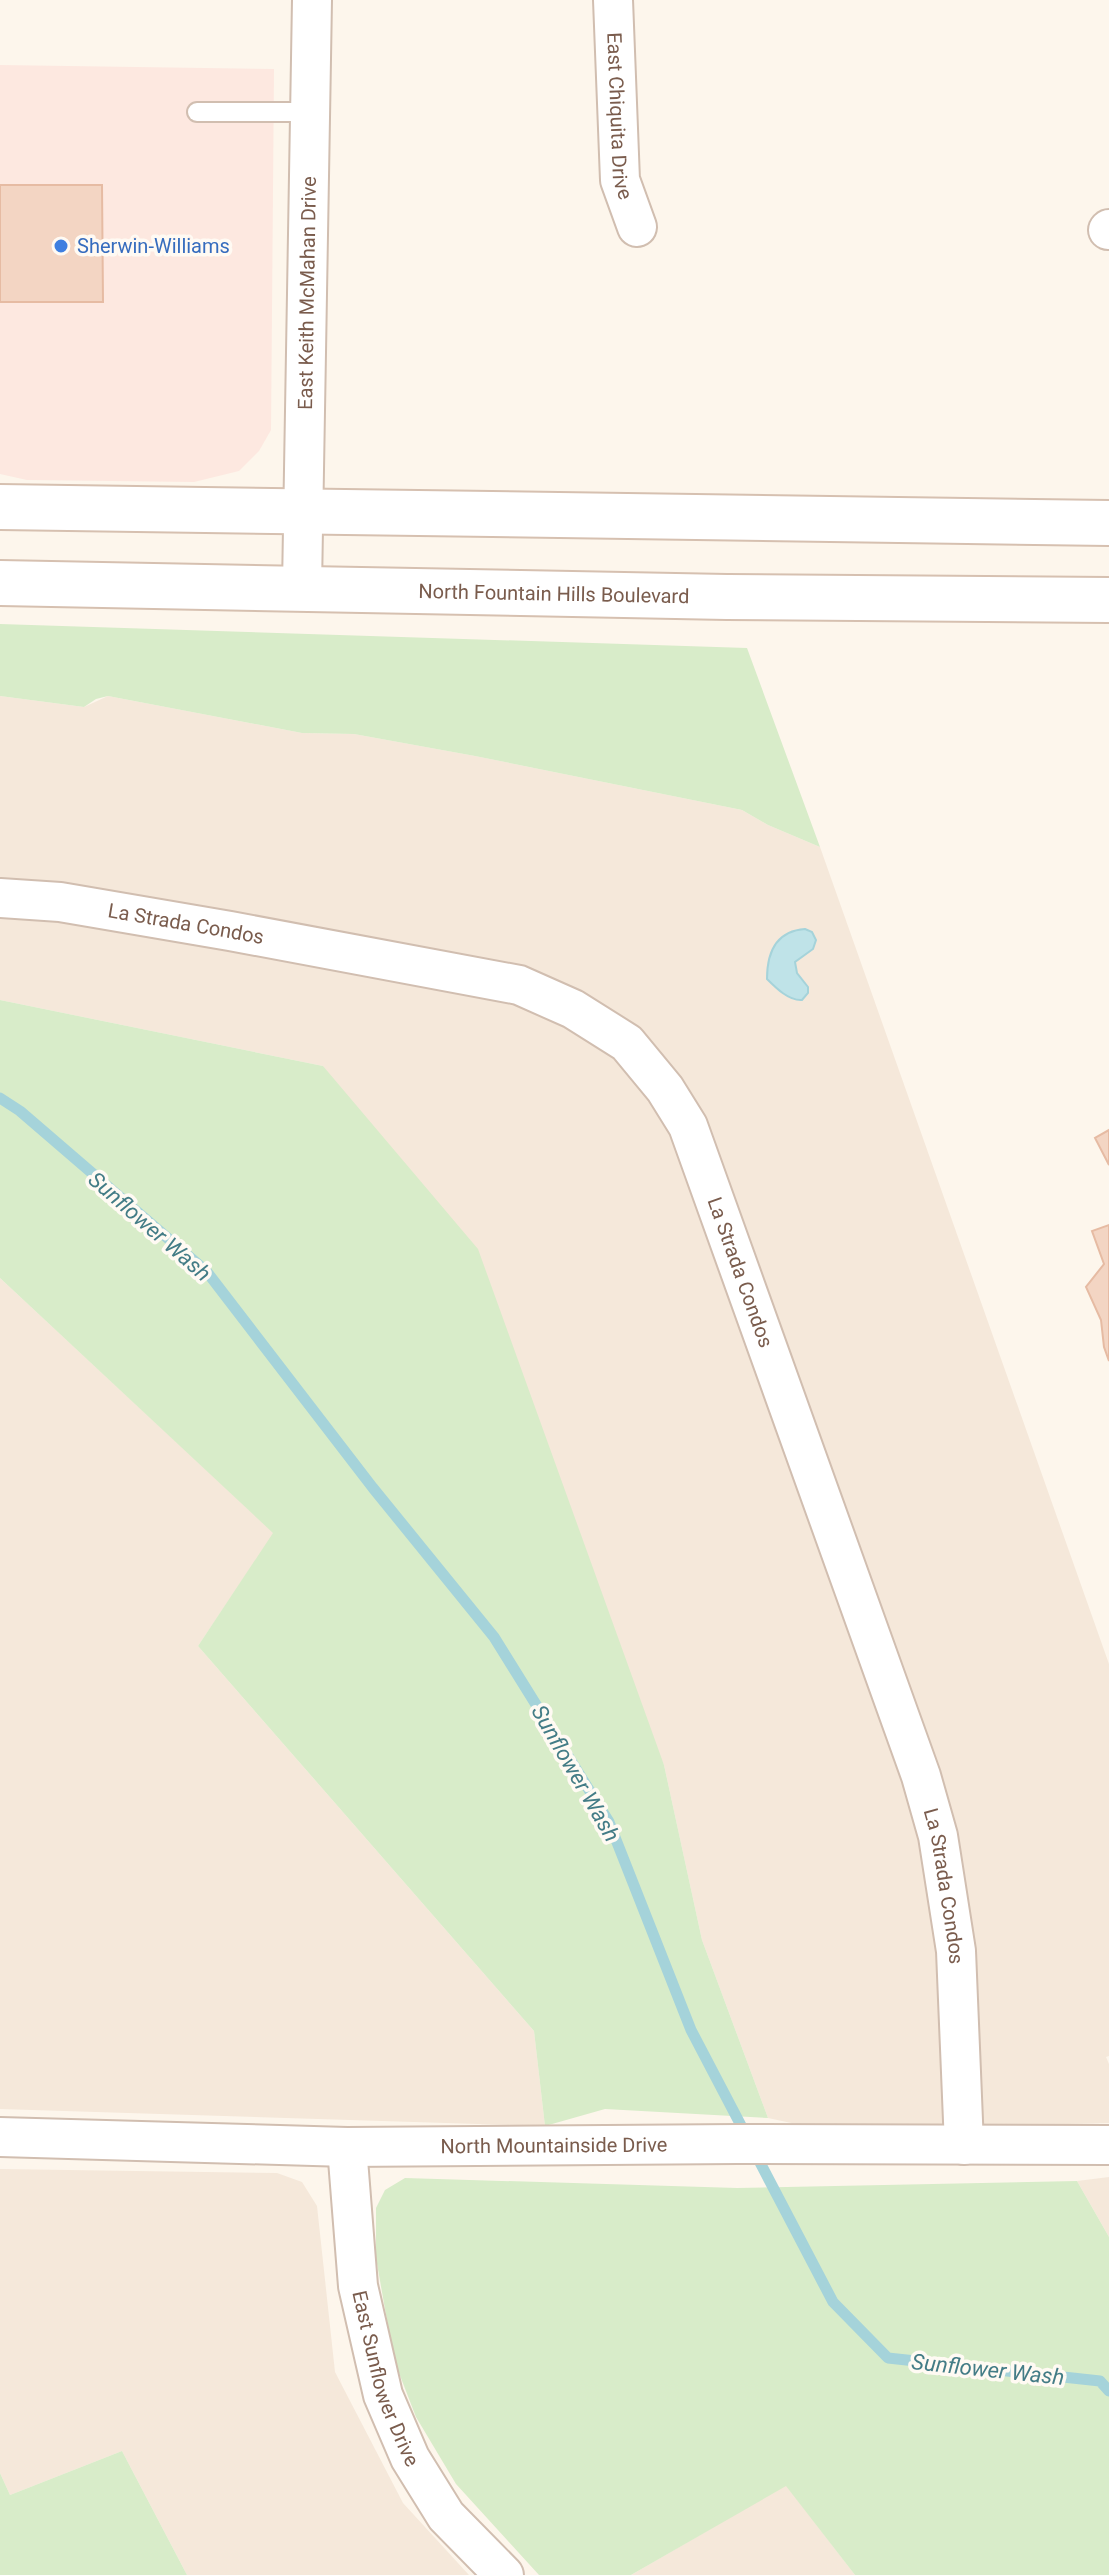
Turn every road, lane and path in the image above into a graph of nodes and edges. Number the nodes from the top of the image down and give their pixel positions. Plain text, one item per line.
1 (312, 0) edge
2 (613, 0) edge
3 (197, 112) dead end
4 (312, 112) junction
5 (637, 227) dead end
6 (0, 507) edge
7 (302, 511) junction
8 (1109, 523) edge
9 (0, 583) edge
10 (302, 587) junction
11 (1109, 600) edge
12 (0, 898) edge
13 (0, 2137) edge
14 (964, 2145) junction
15 (1109, 2145) edge
16 (347, 2147) junction
17 (504, 2575) edge

1 - 4 street, East Keith McMahan Drive
2 - 5 street, East Chiquita Drive
3 - 4 lane
4 - 7 street, East Keith McMahan Drive
6 - 7 main road
7 - 8 main road
7 - 10 street, East Keith McMahan Drive
9 - 10 main road, North Fountain Hills Boulevard
10 - 11 main road, North Fountain Hills Boulevard
12 - 14 street, La Strada Condos
13 - 16 street, North Mountainside Drive
14 - 15 street, North Mountainside Drive
14 - 16 street, North Mountainside Drive
16 - 17 street, East Sunflower Drive

